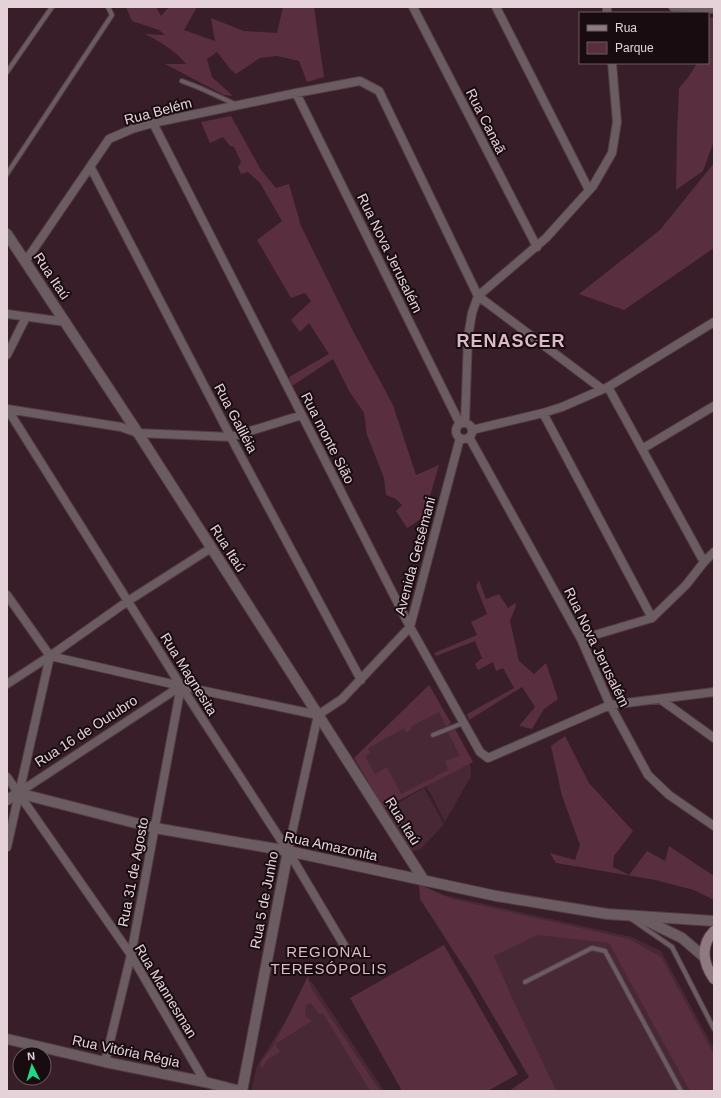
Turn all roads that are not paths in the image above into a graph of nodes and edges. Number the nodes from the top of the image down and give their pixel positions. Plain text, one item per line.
1 (52, 7) edge
2 (108, 7) edge
3 (413, 7) edge
4 (496, 7) edge
5 (673, 7) edge
6 (714, 9) edge
7 (612, 64) edge
8 (7, 72) edge
9 (182, 81) dead end
10 (296, 93) junction
11 (237, 106) junction
12 (153, 123) junction
13 (91, 168) junction
14 (7, 174) edge
15 (590, 190) junction
16 (7, 234) edge
17 (537, 247) junction
18 (25, 262) junction
19 (478, 296) junction
20 (7, 314) edge
21 (26, 317) junction
22 (66, 322) junction
23 (713, 324) edge
24 (7, 355) edge
25 (605, 388) junction
26 (714, 406) edge
27 (7, 409) edge
28 (543, 413) junction
29 (302, 415) junction
30 (463, 423) junction
31 (138, 433) junction
32 (471, 434) junction
33 (231, 436) junction
34 (460, 438) junction
35 (642, 449) junction
36 (211, 548) junction
37 (714, 552) edge
38 (704, 562) junction
39 (7, 595) edge
40 (128, 601) junction
41 (652, 618) junction
42 (410, 628) junction
43 (581, 639) junction
44 (50, 656) junction
45 (361, 680) junction
46 (7, 684) edge
47 (181, 686) junction
48 (714, 692) edge
49 (660, 699) junction
50 (610, 705) junction
51 (318, 715) junction
52 (463, 723) junction
53 (433, 735) dead end
54 (714, 738) edge
55 (7, 777) edge
56 (18, 793) junction
57 (7, 800) edge
58 (714, 826) edge
59 (155, 828) junction
60 (7, 847) edge
61 (288, 851) junction
62 (423, 879) junction
63 (626, 916) junction
64 (639, 917) junction
65 (714, 921) edge
66 (714, 931) edge
67 (348, 952) dead end
68 (130, 955) junction
69 (704, 957) junction
70 (714, 979) edge
71 (525, 982) dead end
72 (714, 1029) edge
73 (7, 1039) edge
74 (105, 1062) junction
75 (205, 1082) junction
76 (241, 1091) edge
77 (681, 1091) edge

1 - 8 lane
2 - 14 lane
3 - 17 street, Rua Canaã
4 - 15 street
5 - 6 street
7 - 15 street
9 - 11 lane
10 - 11 street, Rua Belém
10 - 19 street, Rua Belém
10 - 30 street, Rua Nova Jerusalém
11 - 12 street, Rua Belém
12 - 13 street, Rua Belém
12 - 29 street, Rua monte Sião
13 - 18 street, Rua Belém
13 - 33 street, Rua Galiléia
15 - 17 street
16 - 18 street, Rua Itaú
17 - 19 street
18 - 22 street, Rua Itaú
19 - 25 street
19 - 30 street
20 - 21 street
21 - 22 street
21 - 24 street
22 - 31 street, Rua Itaú
23 - 25 street
25 - 28 street
25 - 35 street
26 - 35 street
27 - 31 street
27 - 40 street, Rua Magnesita
28 - 32 street
28 - 41 street
29 - 33 street
29 - 42 street, Rua monte Sião
30 - 32 street
30 - 34 street
31 - 33 street
31 - 36 street, Rua Itaú
32 - 34 street
32 - 43 street, Rua Nova Jerusalém
33 - 45 street, Rua Galiléia
34 - 42 street, Avenida Getsêmani
35 - 38 street
36 - 40 street
36 - 51 street, Rua Itaú
37 - 38 street
38 - 41 street
39 - 44 street
40 - 44 street
40 - 47 street, Rua Magnesita
41 - 43 street
42 - 45 street, Avenida Getsêmani
42 - 52 street, Rua monte Sião
43 - 50 street, Rua Nova Jerusalém
44 - 46 street
44 - 47 street
44 - 56 street
45 - 51 street, Avenida Getsêmani
47 - 51 street
47 - 56 street, Rua 16 de Outubro
47 - 59 street, Rua 31 de Agosto
47 - 61 street, Rua Magnesita
48 - 49 street
49 - 50 street
49 - 54 street
50 - 52 street, Rua monte Sião
50 - 58 street, Rua Nova Jerusalém
51 - 61 street, Rua 5 de Junho
51 - 62 street, Rua Itaú
52 - 53 lane
55 - 56 street, Rua Mannesman
56 - 57 street, Rua 16 de Outubro
56 - 59 street, Rua Amazonita
56 - 60 street
56 - 68 street, Rua Mannesman
59 - 61 street, Rua Amazonita
59 - 68 street, Rua 31 de Agosto
61 - 62 street, Rua Amazonita
61 - 67 street, Rua Magnesita
61 - 76 street, Rua 5 de Junho
62 - 63 street, Rua Amazonita
63 - 64 street, Rua Amazonita
63 - 72 lane
64 - 65 street, Rua Amazonita
64 - 69 street, Rua Amazonita
66 - 69 main road
68 - 74 street, Rua 31 de Agosto
68 - 75 street, Rua Mannesman
69 - 70 main road, Rua Amazonita
71 - 77 lane
73 - 74 street, Rua Vitória Régia
74 - 75 street, Rua Vitória Régia
75 - 76 street, Rua Vitória Régia

